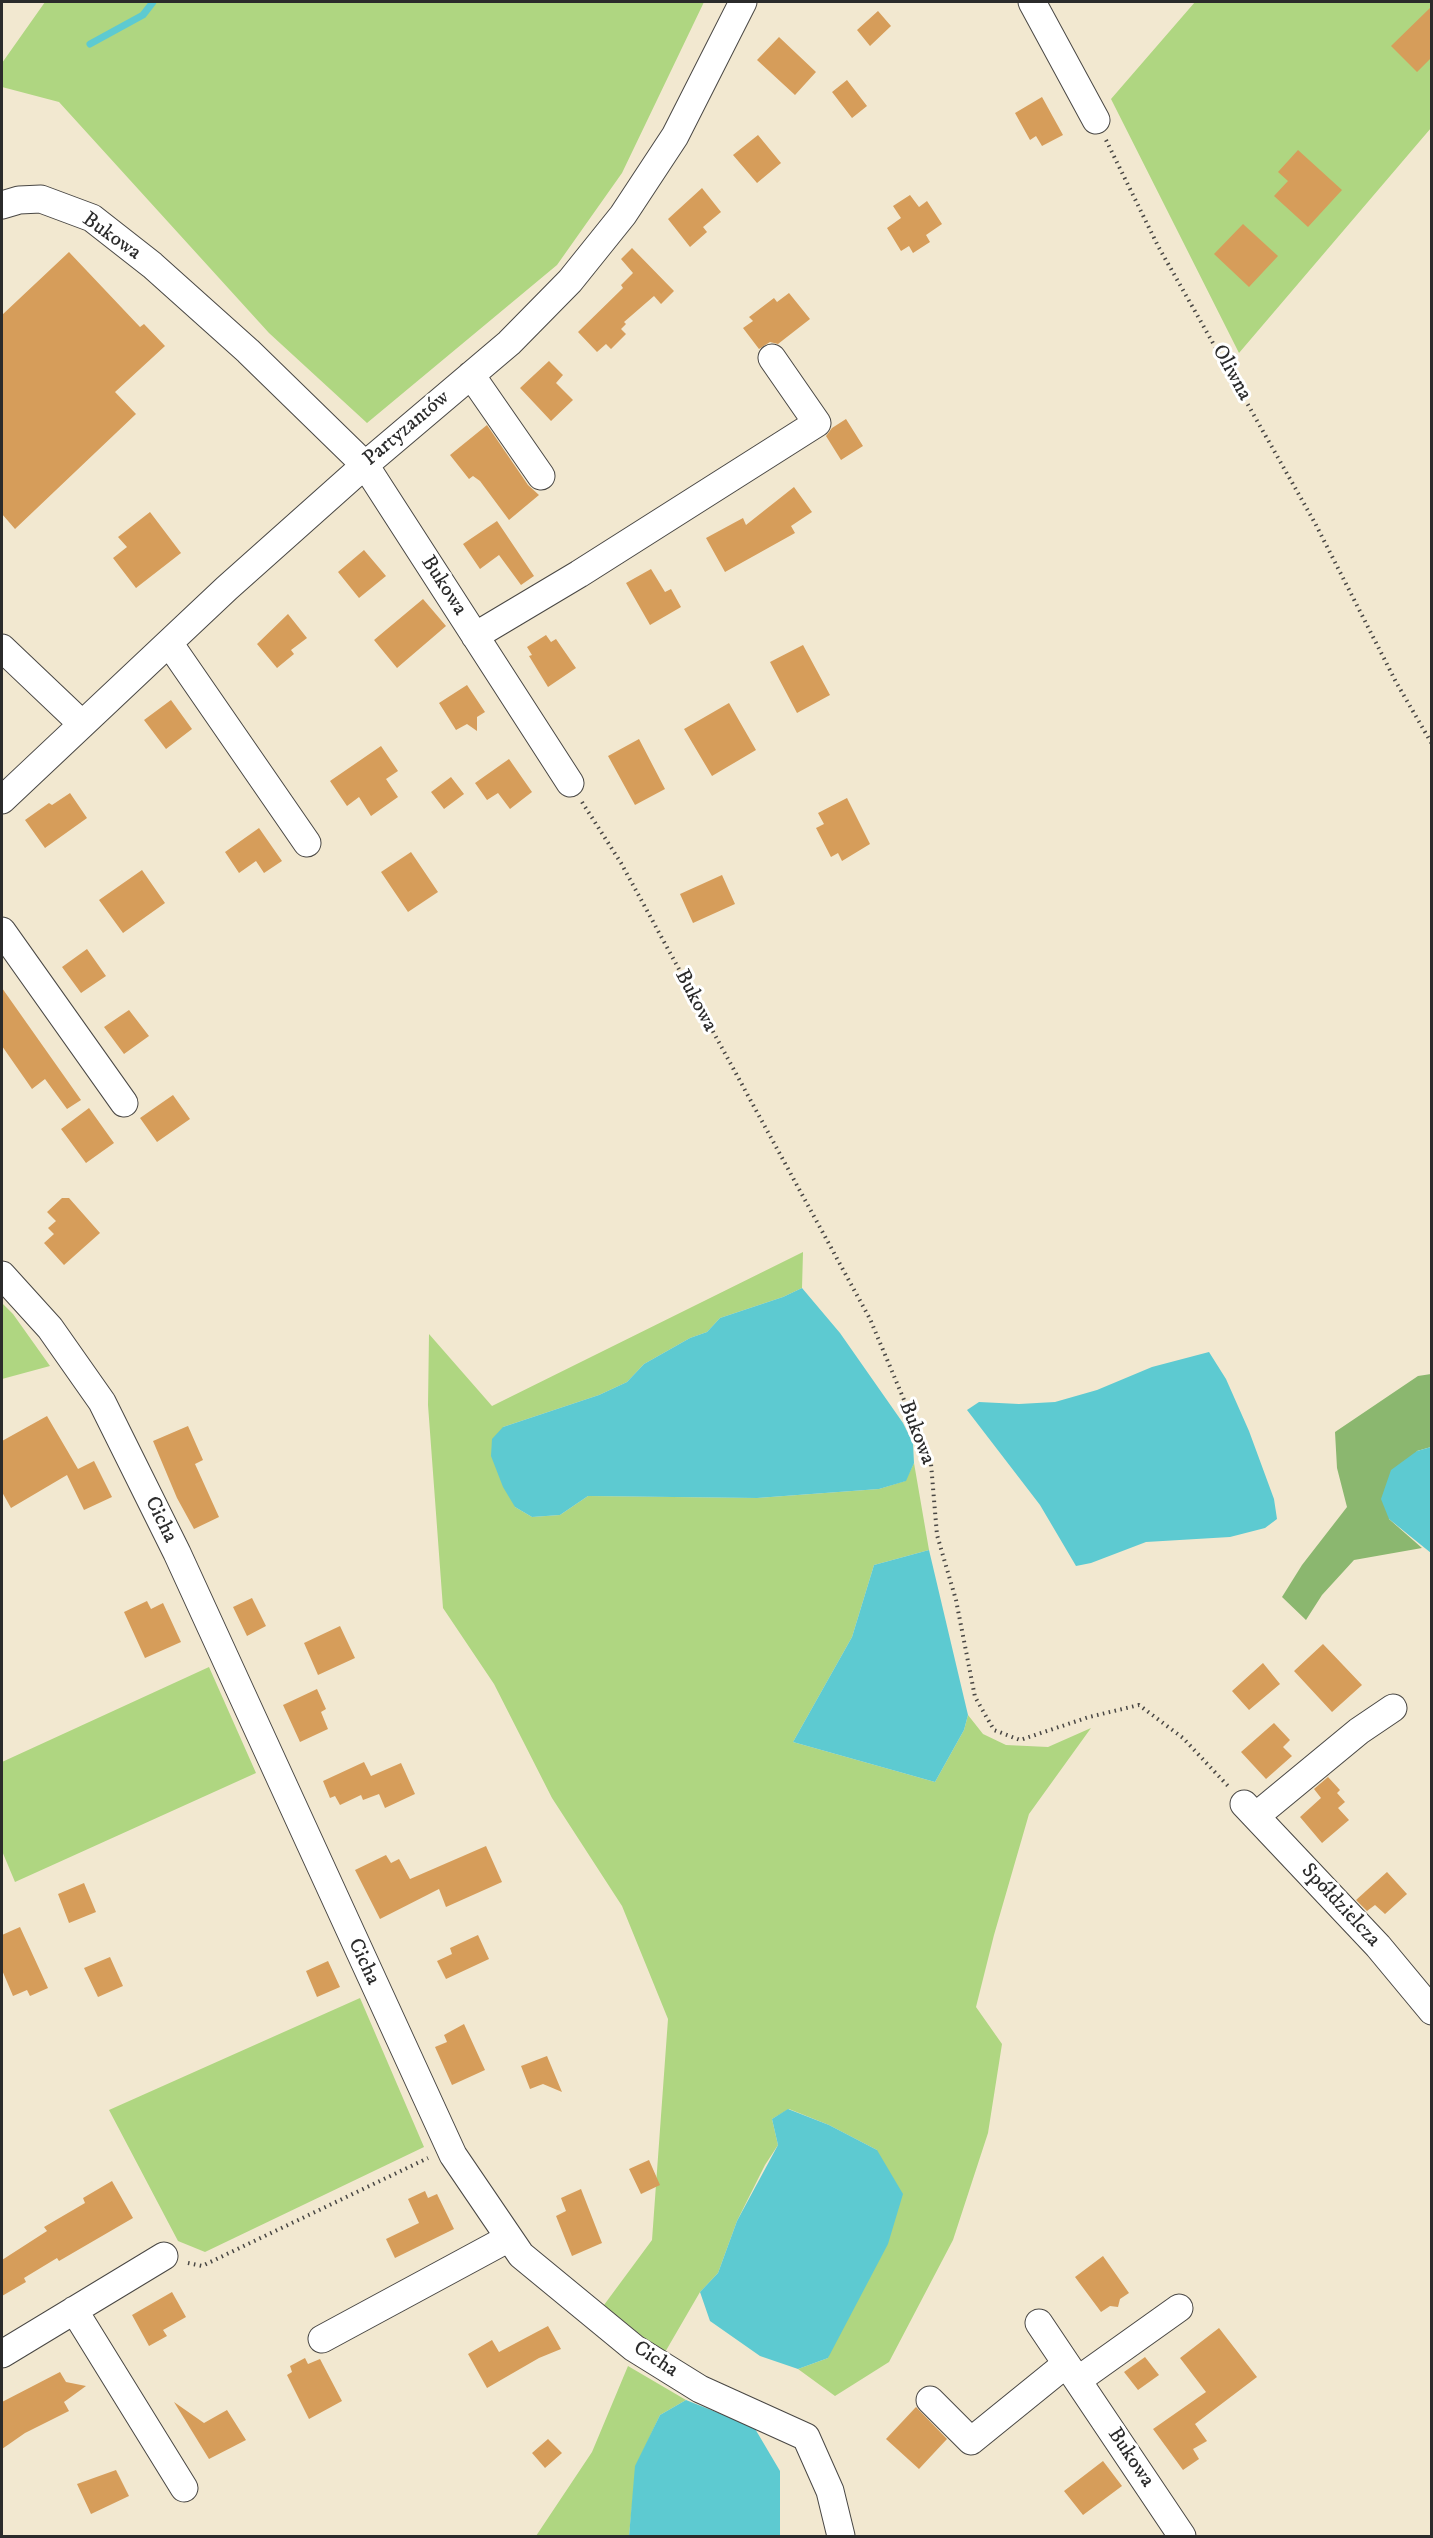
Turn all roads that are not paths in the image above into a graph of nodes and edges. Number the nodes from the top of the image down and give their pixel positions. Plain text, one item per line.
1 (742, 2) edge
2 (1032, 2) edge
3 (1096, 120) road end
4 (2, 205) edge
5 (772, 358) dead end
6 (471, 375) junction
7 (365, 465) junction
8 (541, 476) dead end
9 (475, 636) junction
10 (169, 643) junction
11 (2, 648) edge
12 (82, 724) junction
13 (570, 783) road end
14 (2, 800) edge
15 (307, 843) dead end
16 (2, 931) edge
17 (124, 1103) dead end
18 (2, 1275) edge
19 (1393, 1708) dead end
20 (1431, 2011) edge
21 (509, 2238) junction
22 (164, 2256) road end
23 (1179, 2308) dead end
24 (74, 2310) junction
25 (1039, 2323) dead end
26 (322, 2339) dead end
27 (2, 2354) edge
28 (1072, 2372) junction
29 (930, 2400) dead end
30 (184, 2488) dead end
31 (841, 2536) edge
32 (1182, 2536) edge

1 - 6 street, Partyzantów
2 - 3 street
4 - 7 street, Bukowa
5 - 9 street
6 - 7 street, Partyzantów
6 - 8 street
7 - 9 street, Bukowa
7 - 10 street, Partyzantów
9 - 13 street, Bukowa
10 - 12 street, Partyzantów
10 - 15 street
11 - 12 street
12 - 14 street, Partyzantów
16 - 17 street
18 - 21 street, Cicha
19 - 20 street, Spółdzielcza
21 - 26 street
21 - 31 street, Cicha
22 - 24 street
23 - 28 street
24 - 27 street
24 - 30 street
25 - 28 street, Bukowa
28 - 29 street
28 - 32 street, Bukowa

